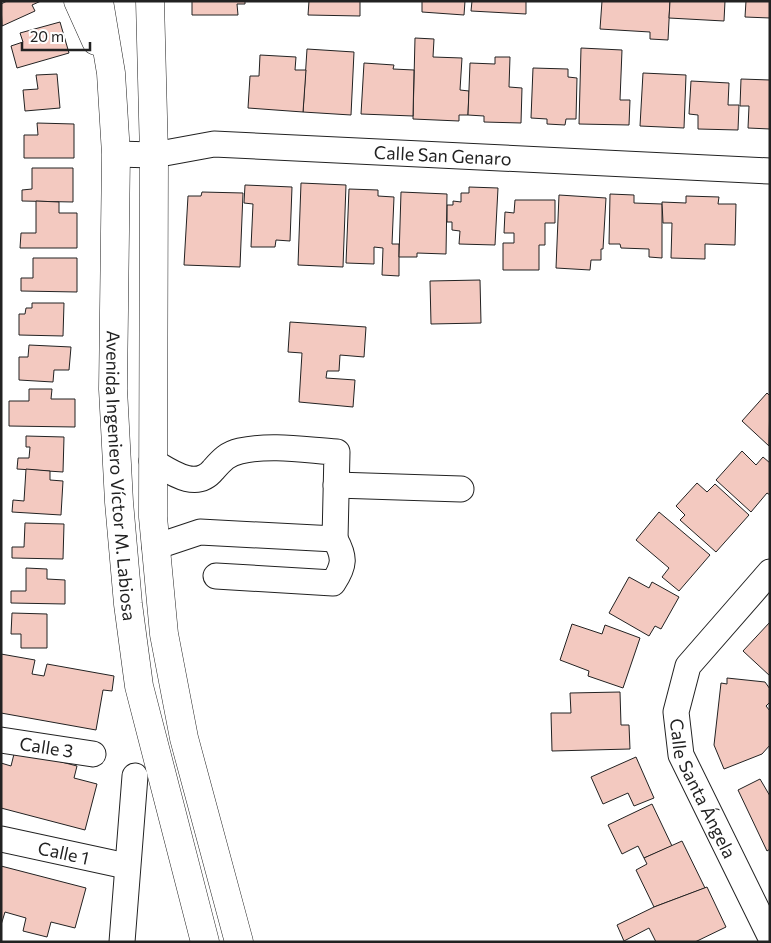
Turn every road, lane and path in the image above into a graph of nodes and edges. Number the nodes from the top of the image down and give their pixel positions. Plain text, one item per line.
1 (78, 1) edge
2 (99, 1) edge
3 (150, 1) edge
4 (111, 72) junction
5 (116, 154) junction
6 (154, 155) junction
7 (770, 171) edge
8 (152, 461) junction
9 (336, 485) junction
10 (460, 489) dead end
11 (335, 539) junction
12 (155, 547) junction
13 (770, 572) edge
14 (216, 576) dead end
15 (1, 740) edge
16 (93, 754) dead end
17 (135, 776) dead end
18 (1, 839) edge
19 (126, 866) junction
20 (761, 895) edge
21 (770, 936) edge
22 (122, 942) edge
23 (205, 942) edge
24 (239, 942) edge

1 - 4 main road
2 - 4 main road, Avenida Ingeniero Víctor M. Labiosa
3 - 6 main road, Avenida Ingeniero Víctor M. Labiosa
4 - 5 main road, Avenida Ingeniero Víctor M. Labiosa
5 - 6 street, Calle San Genaro
5 - 23 main road, Avenida Ingeniero Víctor M. Labiosa
6 - 7 street, Calle San Genaro
6 - 8 main road, Avenida Ingeniero Víctor M. Labiosa
8 - 9 street
8 - 12 main road, Avenida Ingeniero Víctor M. Labiosa
9 - 10 street
9 - 11 street
11 - 12 street
11 - 14 street
12 - 24 main road, Avenida Ingeniero Víctor M. Labiosa
13 - 20 street, Calle Santa Ángela
15 - 16 street, Calle 3
17 - 19 street
18 - 19 street, Calle 1
19 - 22 street
20 - 21 street, Calle Santa Ángela

